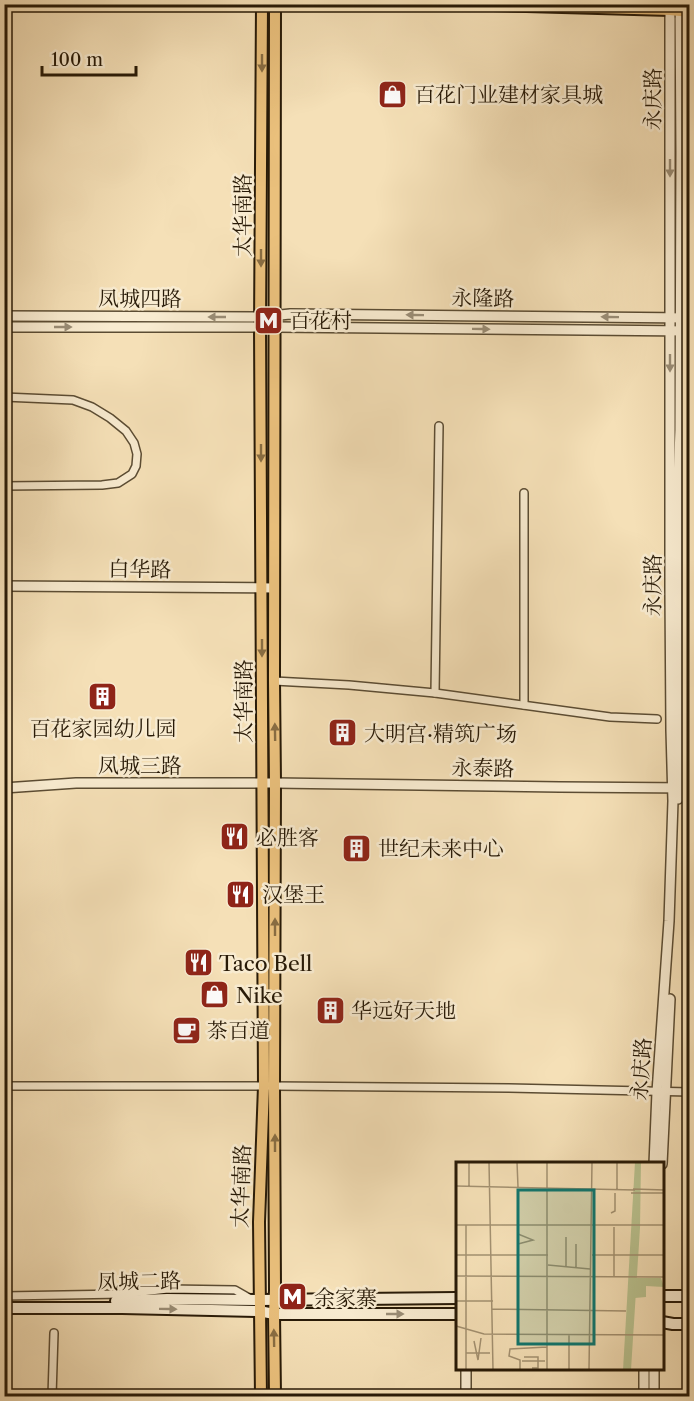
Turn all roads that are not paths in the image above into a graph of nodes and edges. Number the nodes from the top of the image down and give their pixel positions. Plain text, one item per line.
1 (262, 4) edge
2 (275, 4) edge
3 (459, 4) edge
4 (678, 8) edge
5 (275, 314) junction
6 (4, 316) edge
7 (680, 318) edge
8 (261, 322) junction
9 (4, 327) edge
10 (276, 327) junction
11 (680, 331) edge
12 (4, 397) edge
13 (439, 426) dead end
14 (4, 486) edge
15 (524, 492) dead end
16 (4, 586) edge
17 (262, 588) junction
18 (274, 588) junction
19 (674, 589) junction
20 (690, 589) edge
21 (274, 681) junction
22 (435, 693) junction
23 (524, 705) junction
24 (657, 719) dead end
25 (263, 783) junction
26 (275, 783) junction
27 (4, 788) edge
28 (675, 788) junction
29 (690, 788) edge
30 (4, 1086) edge
31 (269, 1086) junction
32 (662, 1092) junction
33 (690, 1092) edge
34 (654, 1162) edge
35 (662, 1162) edge
36 (4, 1296) edge
37 (664, 1296) edge
38 (690, 1296) edge
39 (456, 1298) edge
40 (275, 1299) junction
41 (4, 1302) edge
42 (257, 1303) junction
43 (4, 1308) edge
44 (274, 1314) junction
45 (456, 1314) edge
46 (664, 1322) edge
47 (690, 1324) edge
48 (54, 1333) dead end
49 (466, 1371) edge
50 (644, 1371) edge
51 (654, 1371) edge
52 (52, 1396) edge
53 (261, 1396) edge
54 (275, 1396) edge
55 (466, 1396) edge
56 (645, 1396) edge
57 (654, 1396) edge

1 -> 8 main road, 太华南路
2 - 5 main road, 太华南路
3 - 4 main road
4 - 7 street, 永庆路
7 -> 5 street, 永隆路
5 - 8 street, 凤城四路
5 - 10 main road, 太华南路
8 -> 6 street, 凤城四路
7 - 11 street, 永庆路
9 -> 8 street, 凤城四路
8 - 10 street, 凤城四路
8 -> 17 main road, 太华南路
10 -> 11 street, 永隆路
10 - 18 main road, 太华南路
11 - 19 street, 永庆路
12 - 14 street
13 - 22 street
15 - 23 street
16 - 17 street, 白华路
17 - 18 street, 白华路
17 -> 25 main road, 太华南路
18 - 21 main road, 太华南路
19 - 20 street
19 - 28 street, 永庆路
21 - 22 street
26 -> 21 main road, 太华南路
22 - 23 street
23 - 24 street
25 - 26 street, 凤城三路
25 - 27 street, 凤城三路
25 - 31 main road, 太华南路
26 - 28 street, 永泰路
31 -> 26 main road, 太华南路
28 - 29 street, 永泰路
28 - 32 street, 永庆路
30 - 31 street
31 - 32 street
40 -> 31 main road, 太华南路
31 - 42 main road, 太华南路
32 - 33 street
32 - 34 street, 永庆路
32 - 35 street, 永庆路
36 - 42 street
37 - 38 main road
39 - 40 main road, 凤城二路
40 - 42 main road, 凤城二路
40 - 44 main road, 太华南路
41 - 42 main road, 凤城二路
43 -> 42 main road, 凤城二路
42 - 44 main road, 凤城二路
42 - 53 main road, 太华南路
44 -> 45 main road, 凤城二路
54 -> 44 main road, 太华南路
46 - 47 main road
48 - 52 street
49 - 55 street
50 - 56 street
51 - 57 street

